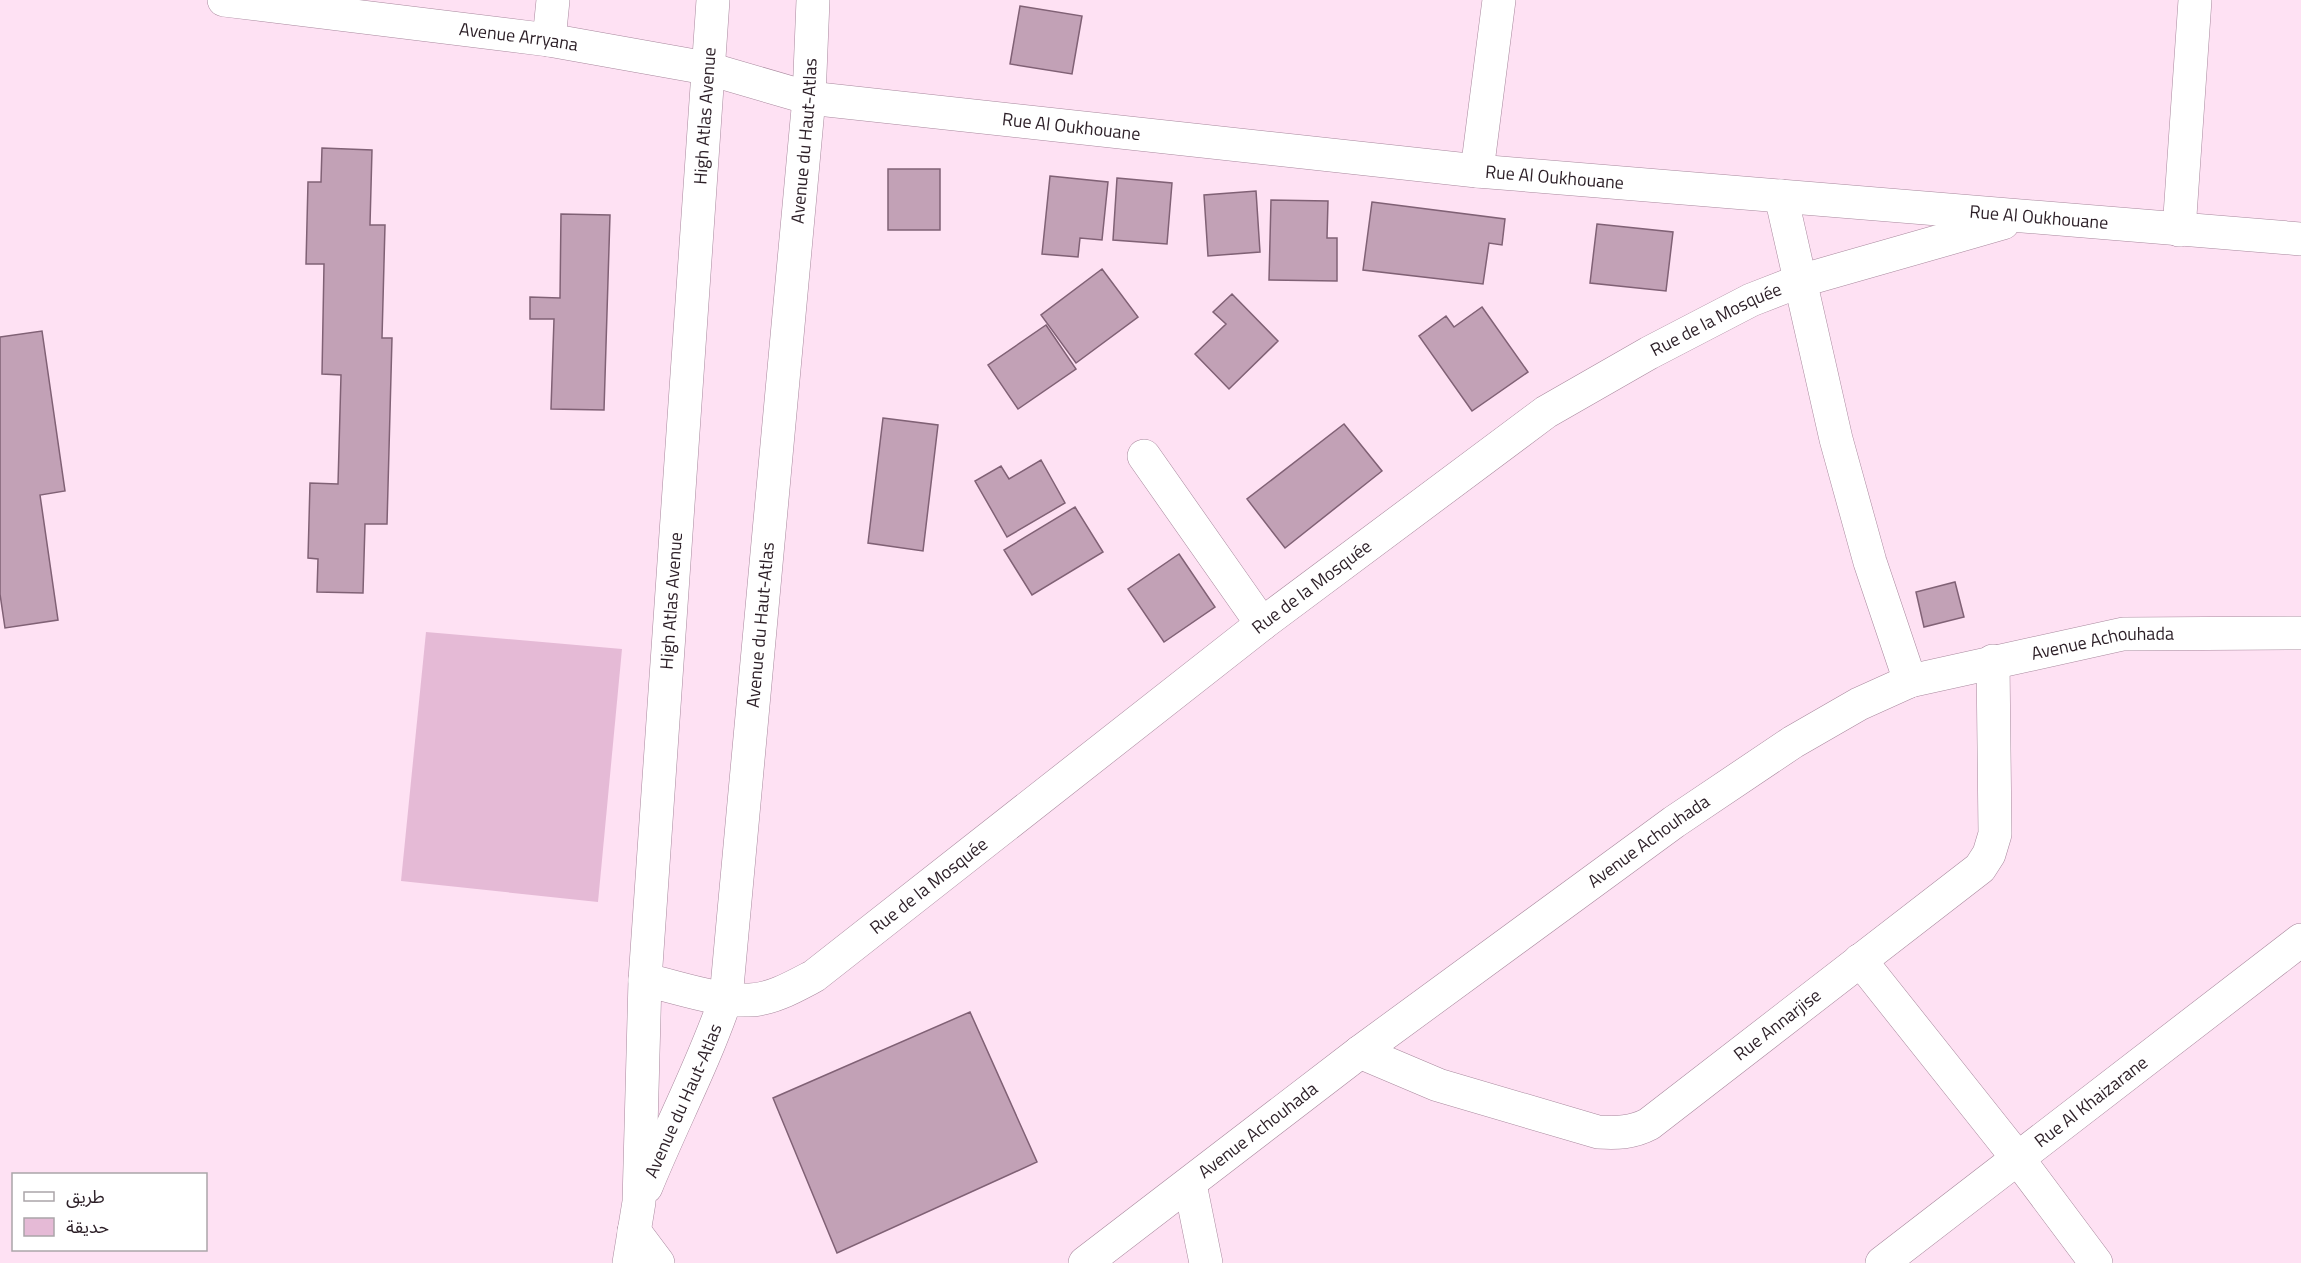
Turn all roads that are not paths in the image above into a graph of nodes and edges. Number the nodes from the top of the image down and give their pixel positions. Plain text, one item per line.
1 (224, 0) edge
2 (553, 0) edge
3 (713, 0) edge
4 (813, 0) edge
5 (1499, 0) edge
6 (2195, 0) edge
7 (549, 40) junction
8 (706, 68) junction
9 (809, 98) junction
10 (1477, 171) junction
11 (1781, 196) junction
12 (2022, 218) junction
13 (2179, 230) junction
14 (2301, 239) edge
15 (1800, 281) junction
16 (1144, 456) dead end
17 (1262, 624) junction
18 (2301, 633) edge
19 (1993, 661) junction
20 (1910, 681) junction
21 (2301, 940) edge
22 (1860, 960) junction
23 (645, 980) junction
24 (726, 998) junction
25 (1360, 1052) junction
26 (2019, 1160) junction
27 (1190, 1184) junction
28 (637, 1217) junction
29 (629, 1263) edge
30 (658, 1263) edge
31 (1085, 1263) edge
32 (1206, 1263) edge
33 (1882, 1263) edge
34 (2096, 1263) edge

1 - 7 street, Avenue Arryana
2 - 7 street
3 - 8 street, High Atlas Avenue
4 - 9 street, Avenue du Haut-Atlas
5 - 10 street
6 - 13 street
7 - 8 street, Avenue Arryana
8 - 9 street, Avenue Arryana
8 - 23 street, High Atlas Avenue
9 - 10 street, Rue Al Oukhouane
9 - 24 street, Avenue du Haut-Atlas
10 - 11 street, Rue Al Oukhouane
11 - 12 street, Rue Al Oukhouane
11 - 15 street
12 - 13 street, Rue Al Oukhouane
12 - 15 street, Rue de la Mosquée
13 - 14 street, Rue Al Oukhouane
15 - 17 street, Rue de la Mosquée
15 - 20 street
16 - 17 street
17 - 24 street, Rue de la Mosquée
18 - 19 street, Avenue Achouhada
19 - 20 street, Avenue Achouhada
19 - 22 street, Rue Annarjise
20 - 25 street, Avenue Achouhada
21 - 26 street, Rue Al Khaizarane
22 - 25 street, Rue Annarjise
22 - 26 street
23 - 24 street, Rue de la Mosquée
23 - 28 street, High Atlas Avenue
24 - 28 street, Avenue du Haut-Atlas
25 - 27 street, Avenue Achouhada
26 - 33 street, Rue Al Khaizarane
26 - 34 street
27 - 31 street, Avenue Achouhada
27 - 32 street
28 - 29 street, Avenue du Haut-Atlas
28 - 30 street

